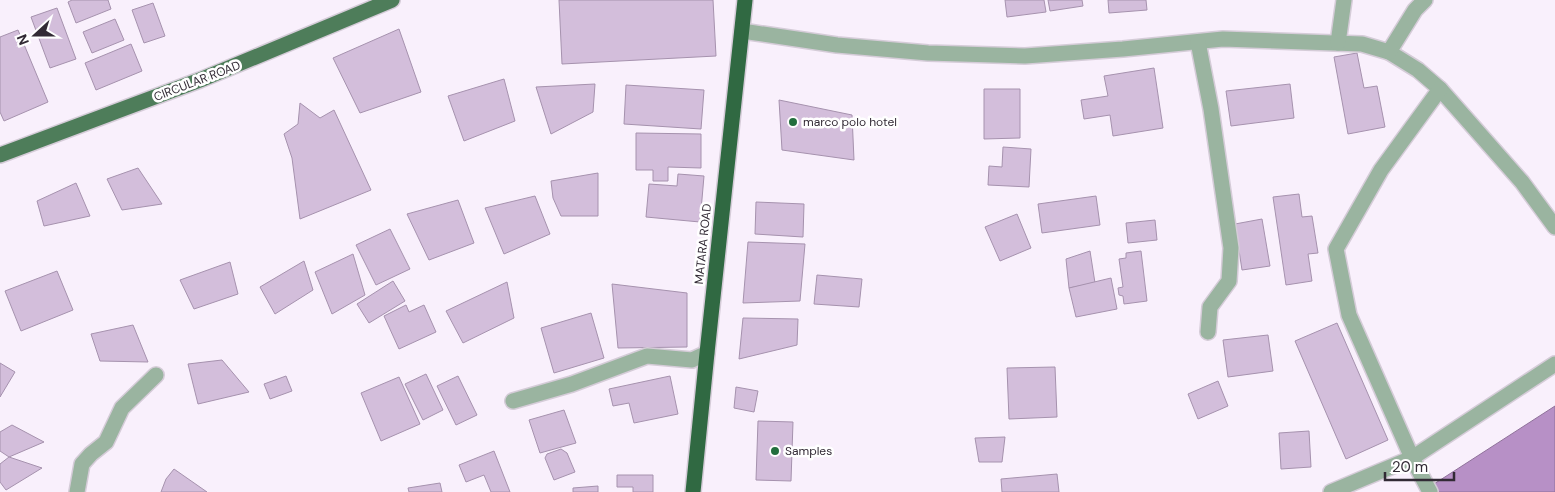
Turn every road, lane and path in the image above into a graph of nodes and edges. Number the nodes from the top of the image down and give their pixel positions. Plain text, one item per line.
1 (392, 0) edge
2 (745, 0) edge
3 (1344, 0) edge
4 (1425, 0) edge
5 (742, 31) junction
6 (1198, 42) junction
7 (1338, 43) junction
8 (1389, 52) junction
9 (1440, 89) junction
10 (0, 156) edge
11 (1555, 227) edge
12 (1208, 332) dead end
13 (707, 353) junction
14 (1555, 364) edge
15 (156, 375) dead end
16 (512, 401) dead end
17 (1412, 458) junction
18 (77, 492) edge
19 (693, 492) edge
20 (1331, 492) edge
21 (1430, 492) edge

1 - 10 main road, CIRCULAR ROAD
2 - 5 highway, MATARA ROAD
3 - 7 street
4 - 8 street
5 - 6 street
5 - 13 highway, MATARA ROAD
6 - 7 street
6 - 12 street
7 - 8 street
8 - 9 street
9 - 11 street
9 - 17 street
13 - 16 street
13 - 19 highway, MATARA ROAD
14 - 17 street
15 - 18 street
17 - 20 street
17 - 21 street

